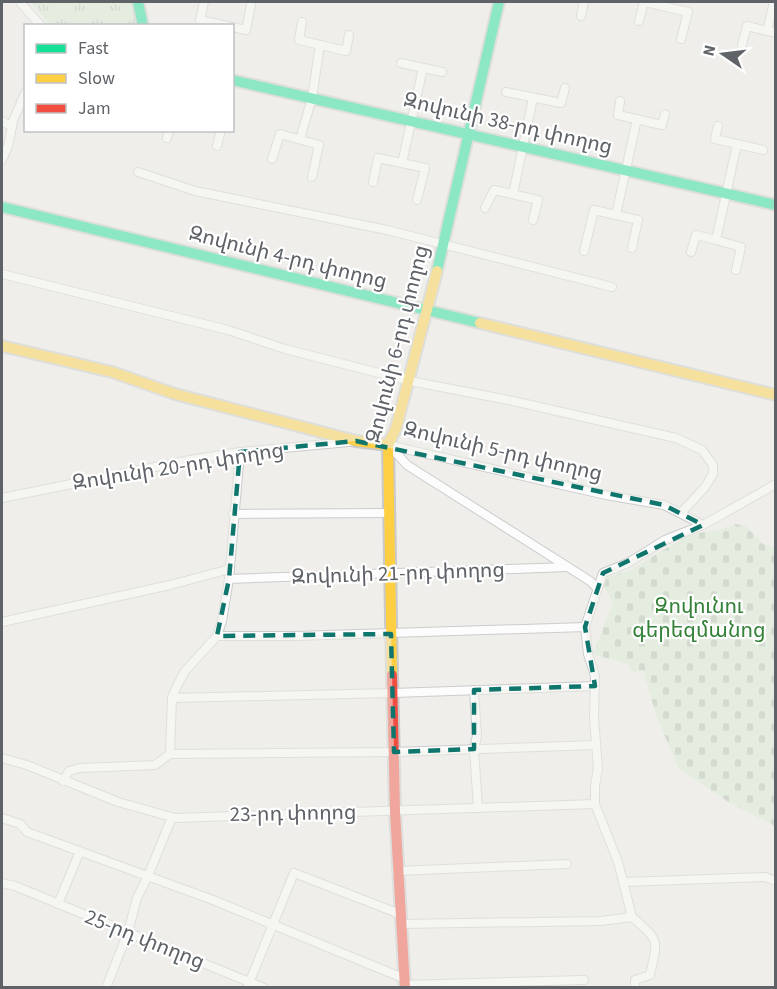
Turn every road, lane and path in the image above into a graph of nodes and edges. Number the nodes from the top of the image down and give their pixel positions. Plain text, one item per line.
1 (20, 2) edge
2 (138, 2) edge
3 (204, 2) edge
4 (499, 2) edge
5 (584, 2) edge
6 (645, 2) edge
7 (774, 2) edge
8 (664, 4) edge
9 (252, 5) dead end
10 (581, 16) dead end
11 (639, 21) dead end
12 (302, 22) dead end
13 (38, 24) edge
14 (143, 24) edge
15 (218, 24) edge
16 (234, 27) edge
17 (771, 32) edge
18 (349, 35) dead end
19 (681, 39) dead end
20 (320, 45) junction
21 (742, 45) dead end
22 (401, 63) dead end
23 (423, 68) junction
24 (442, 72) dead end
25 (234, 80) edge
26 (565, 88) dead end
27 (506, 92) dead end
28 (24, 96) edge
29 (312, 98) junction
30 (533, 98) junction
31 (620, 101) dead end
32 (665, 114) dead end
33 (637, 119) junction
34 (411, 120) junction
35 (2, 121) edge
36 (718, 126) dead end
37 (12, 127) junction
38 (220, 132) edge
39 (467, 135) junction
40 (300, 139) junction
41 (737, 144) junction
42 (217, 146) dead end
43 (524, 147) junction
44 (763, 150) dead end
45 (272, 159) dead end
46 (2, 160) edge
47 (402, 163) junction
48 (625, 170) junction
49 (138, 172) dead end
50 (312, 177) dead end
51 (373, 182) dead end
52 (513, 194) junction
53 (727, 195) junction
54 (417, 200) dead end
55 (776, 205) edge
56 (2, 207) edge
57 (485, 208) dead end
58 (616, 215) junction
59 (533, 220) dead end
60 (716, 240) junction
61 (442, 243) junction
62 (632, 248) dead end
63 (584, 251) dead end
64 (691, 252) dead end
65 (736, 270) dead end
66 (2, 274) edge
67 (612, 287) dead end
68 (428, 311) junction
69 (2, 346) edge
70 (410, 381) junction
71 (776, 394) edge
72 (356, 441) junction
73 (388, 445) junction
74 (240, 452) junction
75 (776, 484) edge
76 (2, 498) edge
77 (388, 513) junction
78 (681, 513) junction
79 (233, 514) junction
80 (703, 525) junction
81 (568, 567) junction
82 (230, 569) junction
83 (389, 574) junction
84 (229, 579) junction
85 (597, 588) junction
86 (2, 622) edge
87 (585, 627) junction
88 (391, 634) junction
89 (217, 636) junction
90 (595, 686) junction
91 (474, 690) junction
92 (393, 693) junction
93 (172, 698) junction
94 (596, 745) junction
95 (474, 749) junction
96 (394, 752) junction
97 (170, 754) junction
98 (2, 759) edge
99 (63, 781) junction
100 (595, 804) junction
101 (478, 808) junction
102 (394, 811) junction
103 (172, 817) junction
104 (2, 818) edge
105 (80, 851) junction
106 (567, 864) dead end
107 (397, 872) junction
108 (148, 876) junction
109 (776, 881) edge
110 (624, 882) junction
111 (2, 883) edge
112 (58, 904) junction
113 (632, 917) junction
114 (400, 919) junction
115 (272, 924) junction
116 (128, 932) junction
117 (584, 980) dead end
118 (248, 984) edge
119 (404, 984) edge
120 (106, 987) edge
121 (264, 987) edge
122 (635, 987) edge

1 - 13 street
2 - 14 street
3 - 15 street
4 - 39 street, Զովունի 6-րդ փողոց
5 - 10 street
6 - 8 street
6 - 11 street
7 - 17 street
8 - 19 street
9 - 16 street
12 - 20 street
17 - 21 street
18 - 20 street
20 - 29 street
22 - 23 street
23 - 24 street
23 - 34 street
25 - 29 street, Զովունի 38-րդ փողոց
26 - 30 street
27 - 30 street
28 - 37 street
29 - 34 street, Զովունի 38-րդ փողոց
29 - 40 street
30 - 43 street
31 - 33 street
32 - 33 street
33 - 48 street
34 - 39 street, Զովունի 38-րդ փողոց
34 - 47 street
35 - 37 street
36 - 41 street
37 - 46 street
38 - 42 street
39 - 43 street, Զովունի 38-րդ փողոց
39 - 61 street, Զովունի 6-րդ փողոց
40 - 45 street
40 - 50 street
41 - 44 street
41 - 53 street
43 - 48 street, Զովունի 38-րդ փողոց
43 - 52 street
47 - 51 street
47 - 54 street
48 - 53 street, Զովունի 38-րդ փողոց
48 - 58 street
49 - 61 street
52 - 57 street
52 - 59 street
53 - 55 street, Զովունի 38-րդ փողոց
53 - 60 street
56 - 68 street, Զովունի 4-րդ փողոց
58 - 62 street
58 - 63 street
60 - 64 street
60 - 65 street
61 - 67 street
61 - 68 street, Զովունի 6-րդ փողոց
66 - 70 street
68 - 70 street, Զովունի 6-րդ փողոց
68 - 71 street, Զովունի 4-րդ փողոց
69 - 72 street, Զովունի 5-րդ փողոց
70 - 73 street, Զովունի 6-րդ փողոց
70 - 78 street
72 - 73 street, Զովունի 5-րդ փողոց
72 - 74 street, Զովունի 20-րդ փողոց
73 - 77 street, Զովունի 6-րդ փողոց
73 - 78 street, Զովունի 5-րդ փողոց
73 - 81 street
74 - 76 street, Զովունի 20-րդ փողոց
74 - 79 street
75 - 80 street
77 - 79 street
77 - 83 street, Զովունի 6-րդ փողոց
78 - 80 street, Զովունի 5-րդ փողոց
79 - 82 street
80 - 85 street
81 - 83 street, Զովունի 21-րդ փողոց
81 - 85 street
82 - 84 street
82 - 86 street
83 - 84 street, Զովունի 21-րդ փողոց
83 - 88 street, Զովունի 6-րդ փողոց
84 - 89 street
85 - 87 street
87 - 88 street
87 - 90 street
88 - 89 street
88 - 92 street, Զովունի 6-րդ փողոց
89 - 93 street
90 - 91 street
90 - 94 street
91 - 92 street
91 - 95 street
92 - 93 street
92 - 96 street, Զովունի 6-րդ փողոց
93 - 97 street
94 - 95 street
94 - 100 street
95 - 96 street
95 - 101 street
96 - 97 street
96 - 102 street, Զովունի 6-րդ փողոց
97 - 99 street
98 - 99 street, 23-րդ փողոց
99 - 103 street, 23-րդ փողոց
100 - 101 street, 23-րդ փողոց
100 - 110 street
101 - 102 street, 23-րդ փողոց
102 - 103 street, 23-րդ փողոց
102 - 107 street, Զովունի 6-րդ փողոց
103 - 108 street
104 - 105 street
105 - 108 street
105 - 112 street
106 - 107 street
107 - 114 street, Զովունի 6-րդ փողոց
108 - 115 street
108 - 116 street
109 - 110 street
110 - 113 street
111 - 112 street, 25-րդ փողոց
112 - 116 street, 25-րդ փողոց
113 - 114 street
113 - 122 street
114 - 115 street
114 - 119 street, Զովունի 6-րդ փողոց
115 - 118 street
115 - 119 street
116 - 118 street, 25-րդ փողոց
116 - 120 street
117 - 119 street
118 - 121 street, 25-րդ փողոց

